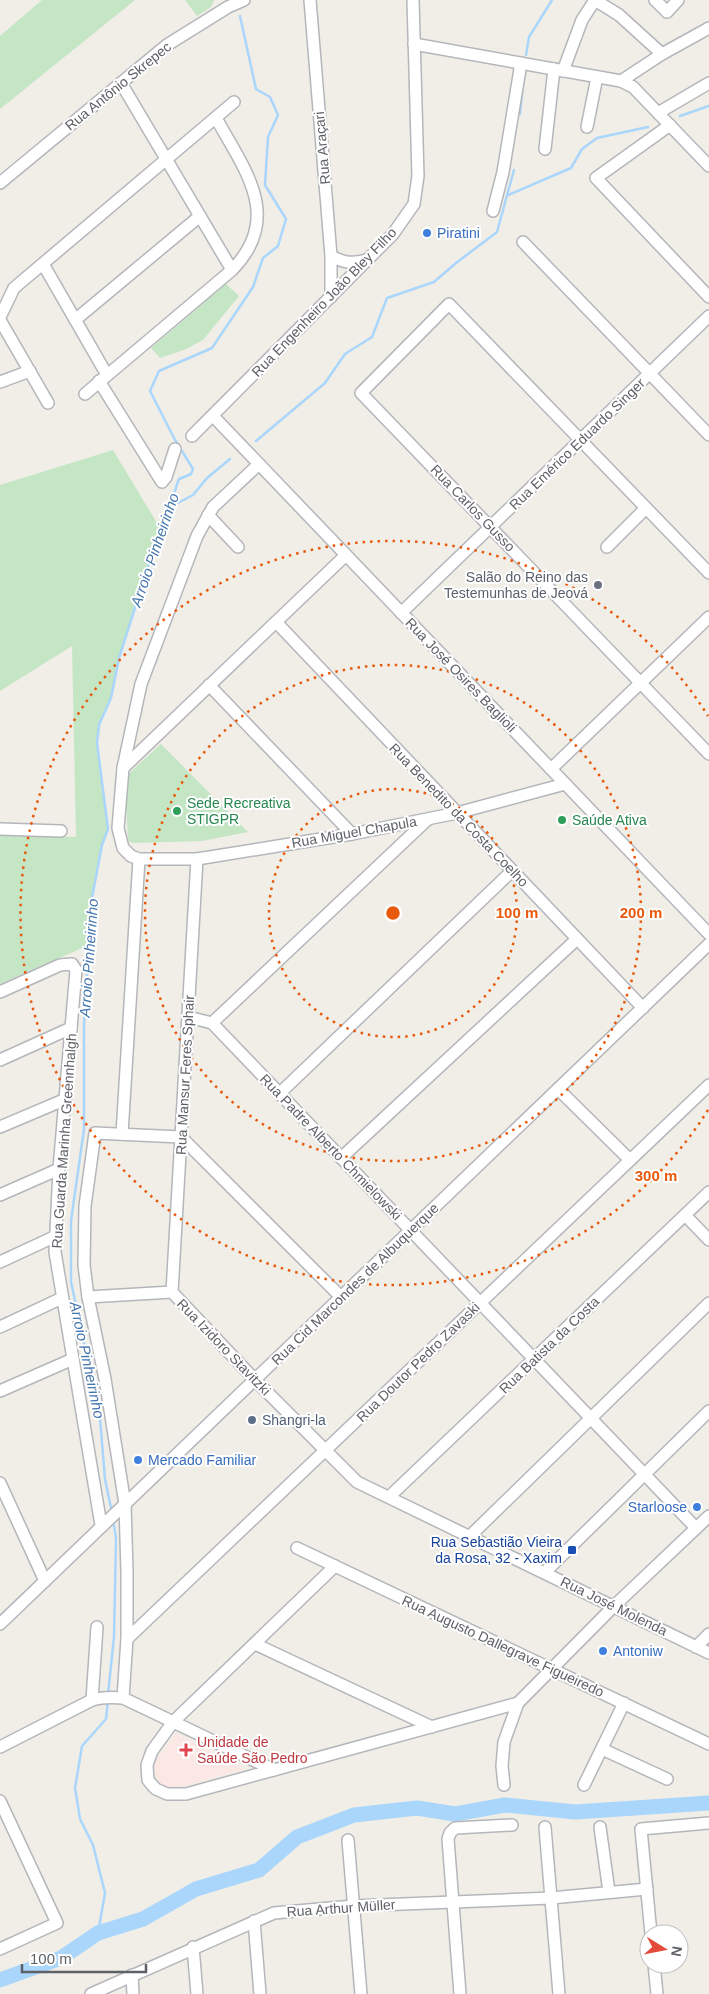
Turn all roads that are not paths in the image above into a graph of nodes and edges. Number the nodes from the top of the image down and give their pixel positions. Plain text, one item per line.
1 (244, 0) edge
2 (310, 0) edge
3 (412, 0) edge
4 (595, 0) edge
5 (655, 0) edge
6 (678, 0) edge
7 (226, 4) edge
8 (709, 28) edge
9 (414, 44) junction
10 (662, 54) junction
11 (521, 63) junction
12 (558, 70) junction
13 (597, 77) junction
14 (621, 81) junction
15 (121, 83) junction
16 (709, 83) edge
17 (234, 102) dead end
18 (658, 113) junction
19 (216, 118) junction
20 (670, 125) junction
21 (587, 127) dead end
22 (545, 149) dead end
23 (166, 160) junction
24 (709, 166) edge
25 (0, 183) edge
26 (493, 211) dead end
27 (200, 216) junction
28 (523, 242) dead end
29 (331, 256) junction
30 (368, 259) junction
31 (43, 264) junction
32 (232, 270) junction
33 (331, 297) junction
34 (709, 297) edge
35 (709, 316) edge
36 (0, 319) edge
37 (75, 320) junction
38 (30, 371) junction
39 (650, 373) junction
40 (103, 378) junction
41 (0, 382) edge
42 (85, 394) dead end
43 (48, 403) dead end
44 (213, 416) junction
45 (709, 435) edge
46 (192, 436) dead end
47 (580, 440) junction
48 (175, 450) dead end
49 (259, 464) junction
50 (646, 508) junction
51 (208, 515) junction
52 (490, 527) junction
53 (238, 547) dead end
54 (607, 547) dead end
55 (346, 555) junction
56 (709, 573) edge
57 (401, 613) junction
58 (709, 617) edge
59 (276, 622) junction
60 (640, 683) junction
61 (209, 685) junction
62 (709, 754) edge
63 (123, 768) junction
64 (551, 769) junction
65 (565, 784) junction
66 (458, 813) junction
67 (428, 819) junction
68 (0, 829) edge
69 (61, 831) dead end
70 (352, 834) junction
71 (139, 859) junction
72 (198, 859) junction
73 (512, 871) junction
74 (709, 934) edge
75 (577, 939) junction
76 (709, 944) edge
77 (0, 992) edge
78 (643, 1008) junction
79 (188, 1017) junction
80 (212, 1023) junction
81 (71, 1028) junction
82 (0, 1060) edge
83 (709, 1084) edge
84 (558, 1089) junction
85 (280, 1093) junction
86 (66, 1099) junction
87 (0, 1127) edge
88 (122, 1134) junction
89 (181, 1137) junction
90 (341, 1158) junction
91 (630, 1160) junction
92 (59, 1169) junction
93 (709, 1192) edge
94 (0, 1195) edge
95 (685, 1215) junction
96 (410, 1230) junction
97 (56, 1236) junction
98 (709, 1240) edge
99 (0, 1262) edge
100 (172, 1292) junction
101 (88, 1297) junction
102 (341, 1297) junction
103 (62, 1298) junction
104 (480, 1303) junction
105 (709, 1303) edge
106 (0, 1326) edge
107 (73, 1359) junction
108 (534, 1360) junction
109 (255, 1380) junction
110 (0, 1391) edge
111 (709, 1411) edge
112 (590, 1419) junction
113 (326, 1450) junction
114 (643, 1474) junction
115 (357, 1482) joint
116 (0, 1483) edge
117 (389, 1497) junction
118 (122, 1507) junction
119 (709, 1516) edge
120 (103, 1524) junction
121 (696, 1528) junction
122 (470, 1536) junction
123 (297, 1548) dead end
124 (335, 1566) junction
125 (545, 1572) junction
126 (45, 1580) junction
127 (614, 1606) junction
128 (0, 1624) edge
129 (97, 1628) dead end
130 (709, 1634) edge
131 (127, 1639) junction
132 (255, 1644) junction
133 (696, 1646) junction
134 (709, 1653) edge
135 (551, 1668) junction
136 (119, 1698) junction
137 (96, 1699) junction
138 (518, 1703) junction
139 (624, 1703) junction
140 (173, 1722) junction
141 (432, 1727) junction
142 (709, 1744) edge
143 (0, 1747) edge
144 (602, 1749) junction
145 (274, 1770) junction
146 (667, 1779) dead end
147 (504, 1785) dead end
148 (584, 1785) dead end
149 (0, 1801) edge
150 (709, 1823) edge
151 (512, 1825) dead end
152 (544, 1827) dead end
153 (600, 1827) dead end
154 (348, 1840) dead end
155 (647, 1889) junction
156 (609, 1892) junction
157 (551, 1898) junction
158 (453, 1901) junction
159 (353, 1906) junction
160 (254, 1921) junction
161 (650, 1924) edge
162 (193, 1947) junction
163 (0, 1949) edge
164 (655, 1974) edge
165 (132, 1975) junction
166 (91, 1994) edge
167 (133, 1994) edge
168 (197, 1994) edge
169 (260, 1994) edge
170 (361, 1994) edge
171 (460, 1994) edge
172 (559, 1994) edge
173 (656, 1994) edge

1 - 7 street, Rua Antônio Skrepec
2 - 29 street, Rua Araçari
3 - 9 street, Rua Engenheiro João Bley Filho
4 - 10 street
4 - 12 street
5 - 6 street
7 - 15 street, Rua Antônio Skrepec
8 - 10 street
9 - 11 street
9 - 30 street, Rua Engenheiro João Bley Filho
10 - 14 street
11 - 12 street
11 - 26 street
12 - 13 street
12 - 22 street
13 - 14 street
13 - 21 street
14 - 18 street
15 - 23 street
15 - 25 street, Rua Antônio Skrepec
16 - 18 street
17 - 19 street
18 - 20 street
19 - 23 street
19 - 32 street
20 - 24 street
20 - 34 street
23 - 27 street
23 - 31 street
27 - 32 street
27 - 37 street
28 - 39 street
29 - 30 street
29 - 33 street, Rua Araçari
30 - 33 street, Rua Engenheiro João Bley Filho
31 - 36 street
31 - 37 street
32 - 40 street
33 - 44 street, Rua Engenheiro João Bley Filho
35 - 39 street, Rua Emérico Eduardo Singer
36 - 38 street
37 - 40 street
38 - 41 street
38 - 43 street
39 - 45 street
39 - 47 street, Rua Emérico Eduardo Singer
40 - 42 street
40 - 48 street
44 - 46 street, Rua Engenheiro João Bley Filho
44 - 49 street, Rua José Osires Baglioli
47 - 50 street
47 - 52 street, Rua Emérico Eduardo Singer
47 - 52 street, Rua Carlos Gusso
49 - 51 street
49 - 55 street, Rua José Osires Baglioli
50 - 54 street
50 - 56 street
51 - 53 street
51 - 63 street
52 - 57 street, Rua Emérico Eduardo Singer
52 - 60 street, Rua Carlos Gusso
55 - 57 street, Rua José Osires Baglioli
55 - 59 street
57 - 64 street, Rua José Osires Baglioli
58 - 60 street
59 - 61 street
59 - 66 street, Rua Benedito da Costa Coelho
60 - 62 street, Rua Carlos Gusso
60 - 64 street
61 - 63 street
61 - 70 street
63 - 71 street
64 - 65 street, Rua José Osires Baglioli
65 - 66 street, Rua Miguel Chapula
65 - 74 street, Rua José Osires Baglioli
66 - 67 street, Rua Miguel Chapula
66 - 73 street, Rua Benedito da Costa Coelho
67 - 70 street, Rua Miguel Chapula
67 - 80 street
68 - 69 street
70 - 72 street, Rua Miguel Chapula
71 - 72 street, Rua Miguel Chapula
71 - 88 street
72 - 79 street, Rua Mansur Feres Sphair
73 - 75 street, Rua Benedito da Costa Coelho
73 - 85 street
75 - 78 street, Rua Benedito da Costa Coelho
75 - 90 street
76 - 78 street, Rua Cid Marcondes de Albuquerque
77 - 81 street, Rua Guarda Marinha Greennhalgh
78 - 84 street, Rua Cid Marcondes de Albuquerque
79 - 80 street
79 - 89 street, Rua Mansur Feres Sphair
80 - 85 street, Rua Padre Alberto Chmielowski
81 - 82 street
81 - 86 street, Rua Guarda Marinha Greennhalgh
83 - 91 street, Rua Doutor Pedro Zavaski
84 - 91 street
84 - 96 street, Rua Cid Marcondes de Albuquerque
85 - 90 street, Rua Padre Alberto Chmielowski
86 - 87 street
86 - 92 street, Rua Guarda Marinha Greennhalgh
88 - 89 street
88 - 101 street, Rua Guarda Marinha Greennhalgh
89 - 100 street, Rua Mansur Feres Sphair
89 - 102 street
90 - 96 street, Rua Padre Alberto Chmielowski
91 - 104 street, Rua Doutor Pedro Zavaski
92 - 94 street
92 - 97 street, Rua Guarda Marinha Greennhalgh
93 - 95 street, Rua Batista da Costa
95 - 98 street
95 - 108 street, Rua Batista da Costa
96 - 102 street, Rua Cid Marcondes de Albuquerque
96 - 104 street, Rua Padre Alberto Chmielowski
97 - 99 street
97 - 103 street, Rua Guarda Marinha Greennhalgh
100 - 101 street, Rua Izidoro Stavitzki
100 - 109 street, Rua Izidoro Stavitzki
101 - 118 street, Rua Guarda Marinha Greennhalgh
102 - 109 street, Rua Cid Marcondes de Albuquerque
103 - 106 street
103 - 107 street, Rua Guarda Marinha Greennhalgh
104 - 108 street, Rua Padre Alberto Chmielowski
104 - 113 street, Rua Doutor Pedro Zavaski
105 - 112 street
107 - 110 street
107 - 120 street, Rua Guarda Marinha Greennhalgh
108 - 112 street, Rua Padre Alberto Chmielowski
108 - 117 street, Rua Batista da Costa
109 - 113 street, Rua Izidoro Stavitzki
109 - 118 street, Rua Cid Marcondes de Albuquerque
111 - 114 street
112 - 114 street, Rua Padre Alberto Chmielowski
112 - 122 street
113 - 115 street, Rua Izidoro Stavitzki
113 - 131 street, Rua Doutor Pedro Zavaski
114 - 121 street, Rua Padre Alberto Chmielowski
114 - 125 street
115 - 117 street, Rua José Molenda
116 - 126 street
117 - 122 street, Rua José Molenda
118 - 120 street, Rua Cid Marcondes de Albuquerque
118 - 131 street, Rua Guarda Marinha Greennhalgh
119 - 121 street
120 - 126 street, Rua Cid Marcondes de Albuquerque
121 - 127 street
122 - 125 street, Rua José Molenda
123 - 124 street, Rua Augusto Dallegrave Figueiredo
124 - 132 street
124 - 135 street, Rua Augusto Dallegrave Figueiredo
125 - 127 street, Rua José Molenda
126 - 128 street, Rua Cid Marcondes de Albuquerque
127 - 133 street, Rua José Molenda
127 - 135 street
129 - 137 street
130 - 133 street
131 - 136 street, Rua Guarda Marinha Greennhalgh
132 - 140 street
132 - 141 street
133 - 134 street, Rua José Molenda
135 - 138 street
135 - 139 street, Rua Augusto Dallegrave Figueiredo
136 - 137 street
136 - 140 street
137 - 143 street
138 - 141 street
138 - 147 street
139 - 142 street, Rua Augusto Dallegrave Figueiredo
139 - 144 street
140 - 145 street
140 - 145 street
141 - 145 street
144 - 146 street
144 - 148 street
149 - 163 street
150 - 155 street
151 - 158 street
152 - 157 street
153 - 156 street
154 - 159 street
155 - 156 street, Rua Arthur Müller
155 - 161 street
156 - 157 street, Rua Arthur Müller
157 - 158 street, Rua Arthur Müller
157 - 172 street
158 - 159 street, Rua Arthur Müller
158 - 171 street
159 - 160 street, Rua Arthur Müller
159 - 170 street
160 - 162 street, Rua Arthur Müller
160 - 169 street
162 - 165 street, Rua Arthur Müller
162 - 168 street
164 - 173 street
165 - 166 street, Rua Arthur Müller
165 - 167 street

